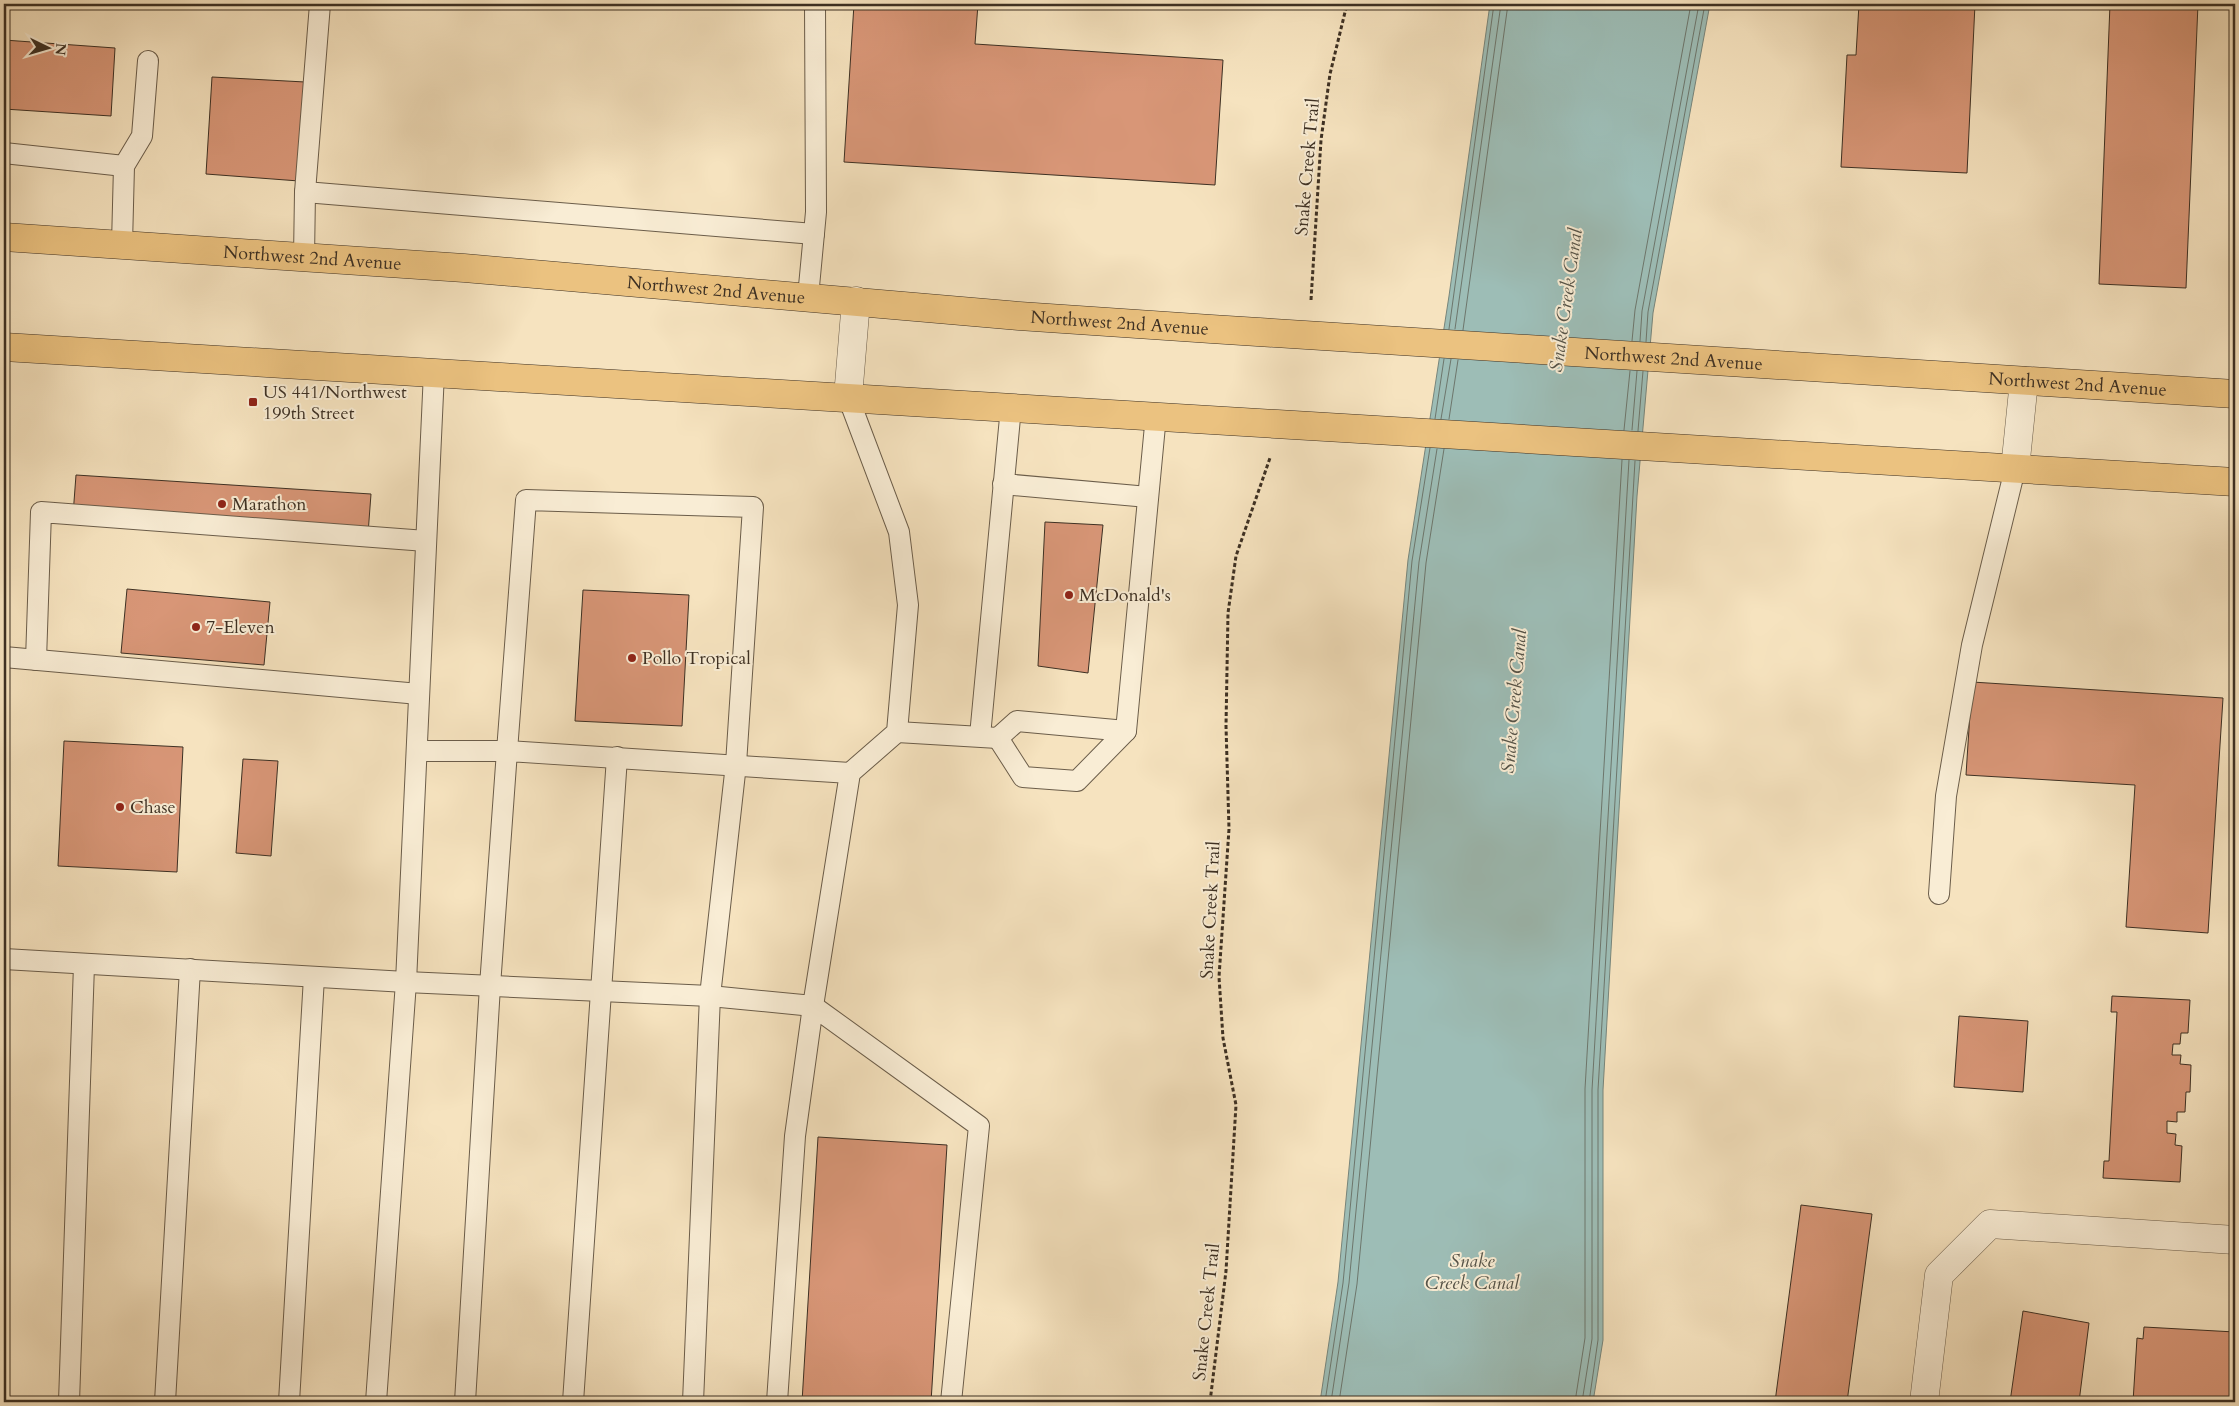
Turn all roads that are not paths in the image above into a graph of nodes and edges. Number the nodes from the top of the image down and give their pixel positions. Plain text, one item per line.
1 (320, 4) edge
2 (815, 4) edge
3 (148, 61) dead end
4 (4, 153) edge
5 (124, 166) junction
6 (305, 192) junction
7 (814, 234) junction
8 (4, 237) edge
9 (122, 244) junction
10 (304, 258) junction
11 (808, 297) junction
12 (856, 301) junction
13 (4, 346) edge
14 (434, 372) junction
15 (2024, 381) junction
16 (2235, 394) edge
17 (848, 397) junction
18 (1010, 407) junction
19 (1156, 415) junction
20 (2015, 468) junction
21 (2235, 482) edge
22 (1003, 484) junction
23 (1148, 497) junction
24 (426, 541) junction
25 (4, 657) edge
26 (36, 660) junction
27 (419, 694) junction
28 (1126, 731) junction
29 (897, 732) junction
30 (989, 737) junction
31 (417, 751) junction
32 (507, 751) junction
33 (617, 757) junction
34 (736, 764) junction
35 (850, 772) junction
36 (1939, 894) dead end
37 (4, 959) edge
38 (84, 965) junction
39 (190, 969) junction
40 (314, 977) junction
41 (406, 982) junction
42 (490, 986) junction
43 (600, 991) junction
44 (710, 996) junction
45 (812, 1006) junction
46 (2235, 1240) edge
47 (69, 1402) edge
48 (165, 1402) edge
49 (289, 1402) edge
50 (376, 1402) edge
51 (466, 1402) edge
52 (573, 1402) edge
53 (693, 1402) edge
54 (777, 1402) edge
55 (951, 1402) edge
56 (1924, 1402) edge

1 - 6 lane
2 - 7 lane
3 - 5 lane
4 - 5 lane
5 - 9 lane
6 - 7 lane
6 - 10 lane
7 - 11 lane
8 - 9 main road, Northwest 2nd Avenue
9 - 10 main road, Northwest 2nd Avenue
10 - 11 main road, Northwest 2nd Avenue
11 - 12 main road, Northwest 2nd Avenue
12 - 15 main road, Northwest 2nd Avenue
12 - 17 street
13 - 14 main road
14 - 17 main road
14 - 24 lane
15 - 16 main road, Northwest 2nd Avenue
15 - 20 street
17 - 18 main road
17 - 29 lane
18 - 19 main road
18 - 22 lane
19 - 20 main road
19 - 23 lane
20 - 21 main road
20 - 36 lane
22 - 23 lane
22 - 30 lane
23 - 28 lane
24 - 26 lane
24 - 27 lane
25 - 26 lane
26 - 27 lane
27 - 31 lane
28 - 30 lane
28 - 30 lane
29 - 30 lane
29 - 35 lane
31 - 32 lane
31 - 41 lane
32 - 33 lane
32 - 34 lane
32 - 42 lane
33 - 34 lane
33 - 43 lane
34 - 35 lane
34 - 44 lane
35 - 45 lane
37 - 38 lane
38 - 39 lane
38 - 47 lane
39 - 40 lane
39 - 48 lane
40 - 41 lane
40 - 49 lane
41 - 42 lane
41 - 50 lane
42 - 43 lane
42 - 51 lane
43 - 44 lane
43 - 52 lane
44 - 45 lane
44 - 53 lane
45 - 54 lane
45 - 55 lane
46 - 56 street

